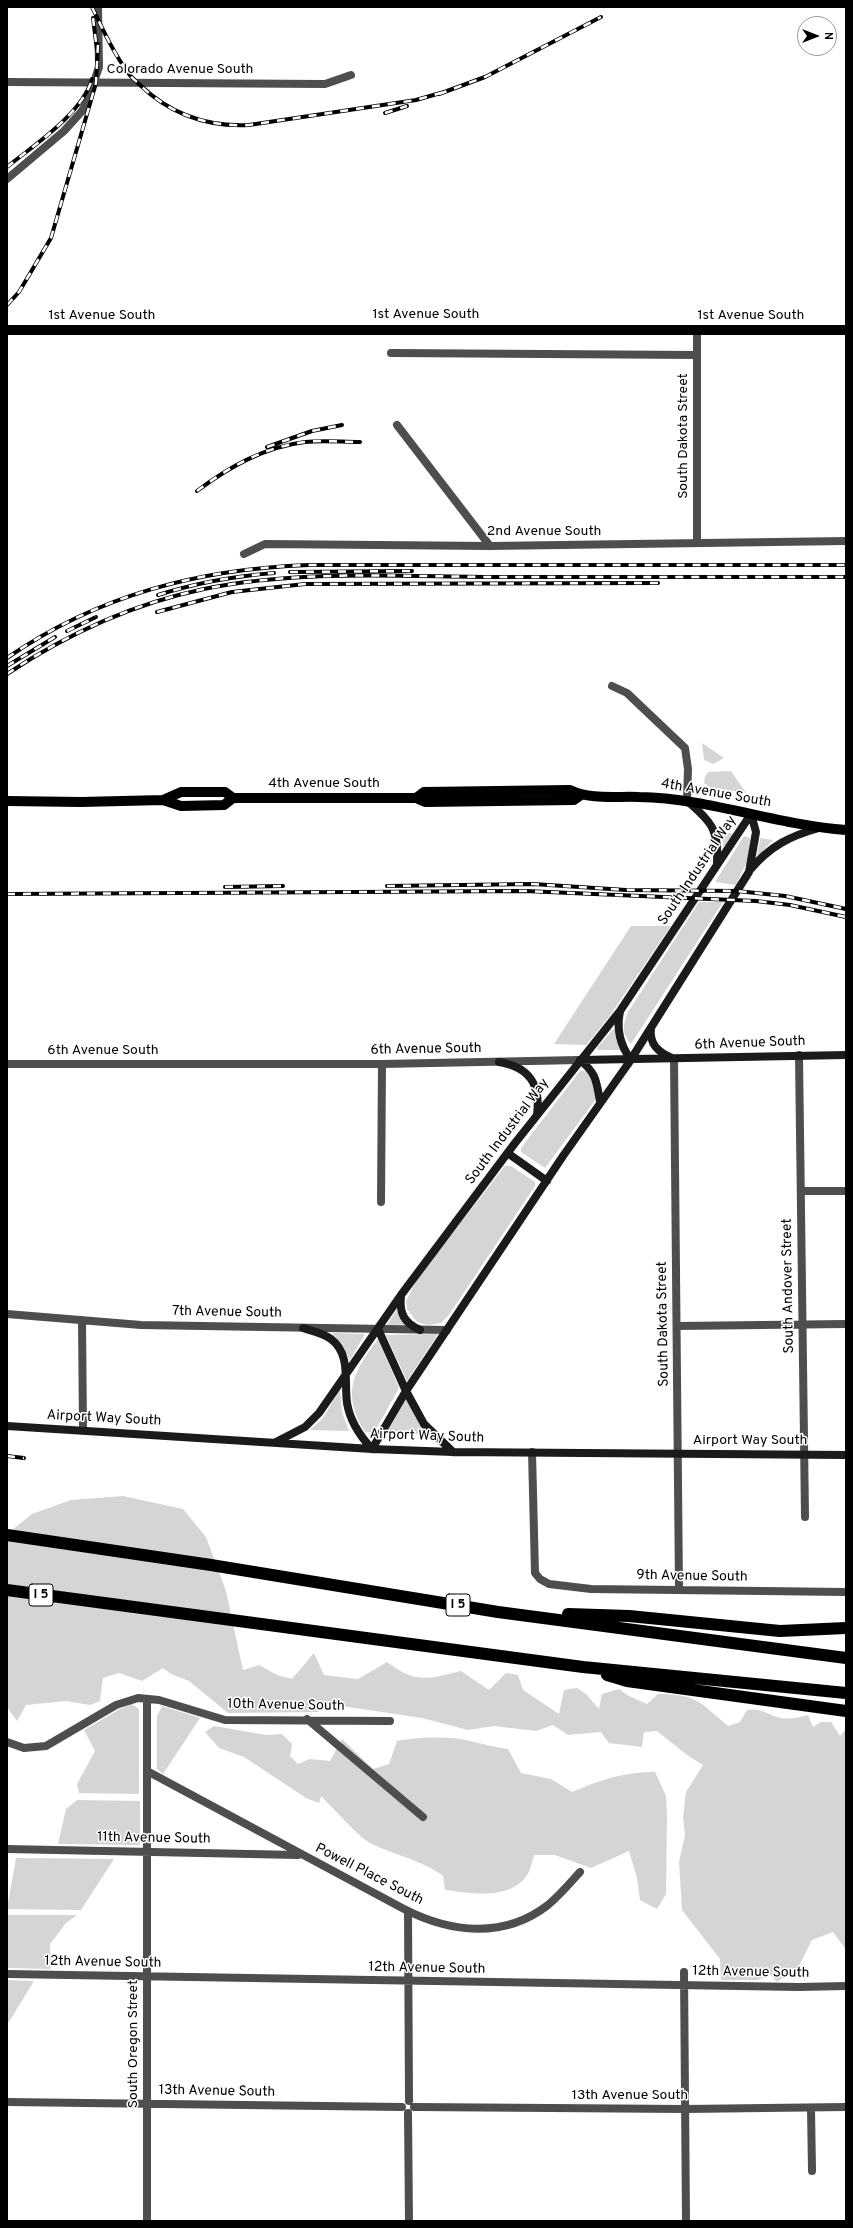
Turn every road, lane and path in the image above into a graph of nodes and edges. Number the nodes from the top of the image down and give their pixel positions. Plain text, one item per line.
1 (98, 7) edge
2 (351, 75) dead end
3 (7, 82) edge
4 (96, 83) junction
5 (7, 179) edge
6 (697, 329) junction
7 (7, 330) edge
8 (846, 330) edge
9 (391, 353) dead end
10 (697, 355) junction
11 (397, 425) dead end
12 (846, 541) edge
13 (697, 543) junction
14 (490, 546) junction
15 (244, 554) dead end
16 (612, 686) dead end
17 (544, 791) junction
18 (581, 795) junction
19 (416, 798) junction
20 (687, 800) junction
21 (7, 801) edge
22 (494, 802) junction
23 (751, 814) junction
24 (823, 827) junction
25 (846, 830) edge
26 (717, 866) junction
27 (749, 872) junction
28 (620, 1011) junction
29 (651, 1027) junction
30 (846, 1055) edge
31 (799, 1056) junction
32 (674, 1059) junction
33 (580, 1060) junction
34 (631, 1060) junction
35 (499, 1062) junction
36 (7, 1064) edge
37 (382, 1064) junction
38 (600, 1102) junction
39 (537, 1116) junction
40 (508, 1154) junction
41 (547, 1181) junction
42 (801, 1191) junction
43 (846, 1191) edge
44 (381, 1202) dead end
45 (401, 1295) junction
46 (7, 1314) edge
47 (82, 1320) junction
48 (846, 1324) edge
49 (803, 1325) junction
50 (677, 1326) junction
51 (302, 1328) junction
52 (378, 1329) junction
53 (420, 1330) junction
54 (447, 1330) junction
55 (346, 1374) junction
56 (406, 1391) junction
57 (7, 1426) edge
58 (83, 1430) junction
59 (275, 1442) junction
60 (372, 1449) junction
61 (453, 1452) junction
62 (532, 1452) junction
63 (678, 1454) junction
64 (804, 1454) junction
65 (846, 1455) edge
66 (805, 1517) dead end
67 (7, 1534) edge
68 (679, 1589) junction
69 (7, 1590) edge
70 (846, 1592) edge
71 (498, 1612) junction
72 (846, 1628) edge
73 (846, 1658) edge
74 (583, 1667) junction
75 (846, 1693) edge
76 (147, 1699) junction
77 (846, 1711) edge
78 (307, 1719) junction
79 (390, 1721) dead end
80 (7, 1742) edge
81 (147, 1771) junction
82 (423, 1817) dead end
83 (7, 1849) edge
84 (147, 1852) junction
85 (301, 1855) junction
86 (580, 1872) dead end
87 (408, 1911) junction
88 (684, 1972) dead end
89 (7, 1974) edge
90 (147, 1976) junction
91 (408, 1982) junction
92 (684, 1985) junction
93 (846, 1986) edge
94 (7, 2102) edge
95 (147, 2104) junction
96 (408, 2107) junction
97 (812, 2108) junction
98 (846, 2108) edge
99 (685, 2109) junction
100 (812, 2171) dead end
101 (147, 2221) edge
102 (409, 2221) edge
103 (686, 2221) edge

1 - 4 street
2 - 4 street, Colorado Avenue South
3 - 4 street, Colorado Avenue South
4 - 5 street
6 - 7 main road, 1st Avenue South
6 - 8 main road, 1st Avenue South
6 - 10 street, South Dakota Street
9 - 10 street
10 - 13 street, South Dakota Street
11 - 14 street
12 - 13 street, 2nd Avenue South
13 - 14 street, 2nd Avenue South
14 - 15 street, 2nd Avenue South
16 - 20 street
17 - 18 main road, 4th Avenue South
17 - 19 main road, 4th Avenue South
17 - 22 main road
18 - 20 main road, 4th Avenue South
18 - 22 main road, 4th Avenue South
19 - 21 main road, 4th Avenue South
19 - 22 main road, 4th Avenue South
20 - 23 main road, 4th Avenue South
20 - 26 street
23 - 24 main road, 4th Avenue South
23 - 26 street, South Industrial Way
23 - 27 street, South Industrial Way
24 - 25 main road, 4th Avenue South
24 - 27 street
26 - 28 street, South Industrial Way
27 - 29 street, South Industrial Way
28 - 33 street, South Industrial Way
28 - 34 street
29 - 32 street
29 - 34 street, South Industrial Way
30 - 31 street, 6th Avenue South
31 - 32 street, 6th Avenue South
31 - 42 street, South Andover Street
32 - 34 street, 6th Avenue South
32 - 50 street, South Dakota Street
33 - 34 street, 6th Avenue South
33 - 35 street, 6th Avenue South
33 - 38 street
33 - 39 street, South Industrial Way
34 - 38 street, South Industrial Way
35 - 37 street, 6th Avenue South
35 - 39 street
36 - 37 street, 6th Avenue South
37 - 44 street
38 - 41 street, South Industrial Way
39 - 40 street, South Industrial Way
40 - 41 street
40 - 45 street, South Industrial Way
41 - 54 street, South Industrial Way
42 - 43 street
42 - 49 street, South Andover Street
45 - 52 street, South Industrial Way
45 - 53 street
46 - 47 street, 7th Avenue South
47 - 51 street, 7th Avenue South
47 - 58 street
48 - 49 street
49 - 50 street
49 - 64 street, South Andover Street
50 - 63 street, South Dakota Street
51 - 52 street, 7th Avenue South
51 - 55 street
52 - 53 street, 7th Avenue South
52 - 55 street, South Industrial Way
52 - 56 street
53 - 54 street, 7th Avenue South
54 - 56 street, South Industrial Way
55 - 59 street, South Industrial Way
55 - 60 street
56 - 60 street, South Industrial Way
56 - 61 street
57 - 58 street, Airport Way South
58 - 59 street, Airport Way South
59 - 60 street, Airport Way South
60 - 61 street, Airport Way South
61 - 62 street, Airport Way South
62 - 63 street, Airport Way South
62 - 68 street, 9th Avenue South
63 - 64 street, Airport Way South
63 - 68 street, South Dakota Street
64 - 65 street, Airport Way South
64 - 66 street, South Andover Street
67 - 71 highway, I 5
68 - 70 street, 9th Avenue South
69 - 74 highway, I 5
71 - 72 highway
71 - 73 highway, I 5
74 - 75 highway, I 5
74 - 77 highway
76 - 78 street, 10th Avenue South
76 - 80 street, 10th Avenue South
76 - 81 street, South Oregon Street
78 - 79 street, 10th Avenue South
78 - 82 street
81 - 84 street, South Oregon Street
81 - 85 street, Powell Place South
83 - 84 street, 11th Avenue South
84 - 85 street, 11th Avenue South
84 - 90 street, South Oregon Street
85 - 87 street, Powell Place South
86 - 87 street, Powell Place South
87 - 91 street
88 - 92 street
89 - 90 street, 12th Avenue South
90 - 91 street, 12th Avenue South
90 - 95 street, South Oregon Street
91 - 92 street, 12th Avenue South
91 - 96 street
92 - 93 street, 12th Avenue South
92 - 99 street
94 - 95 street, 13th Avenue South
95 - 96 street, 13th Avenue South
95 - 101 street, South Oregon Street
96 - 99 street, 13th Avenue South
96 - 102 street
97 - 98 street, 13th Avenue South
97 - 99 street, 13th Avenue South
97 - 100 street
99 - 103 street

